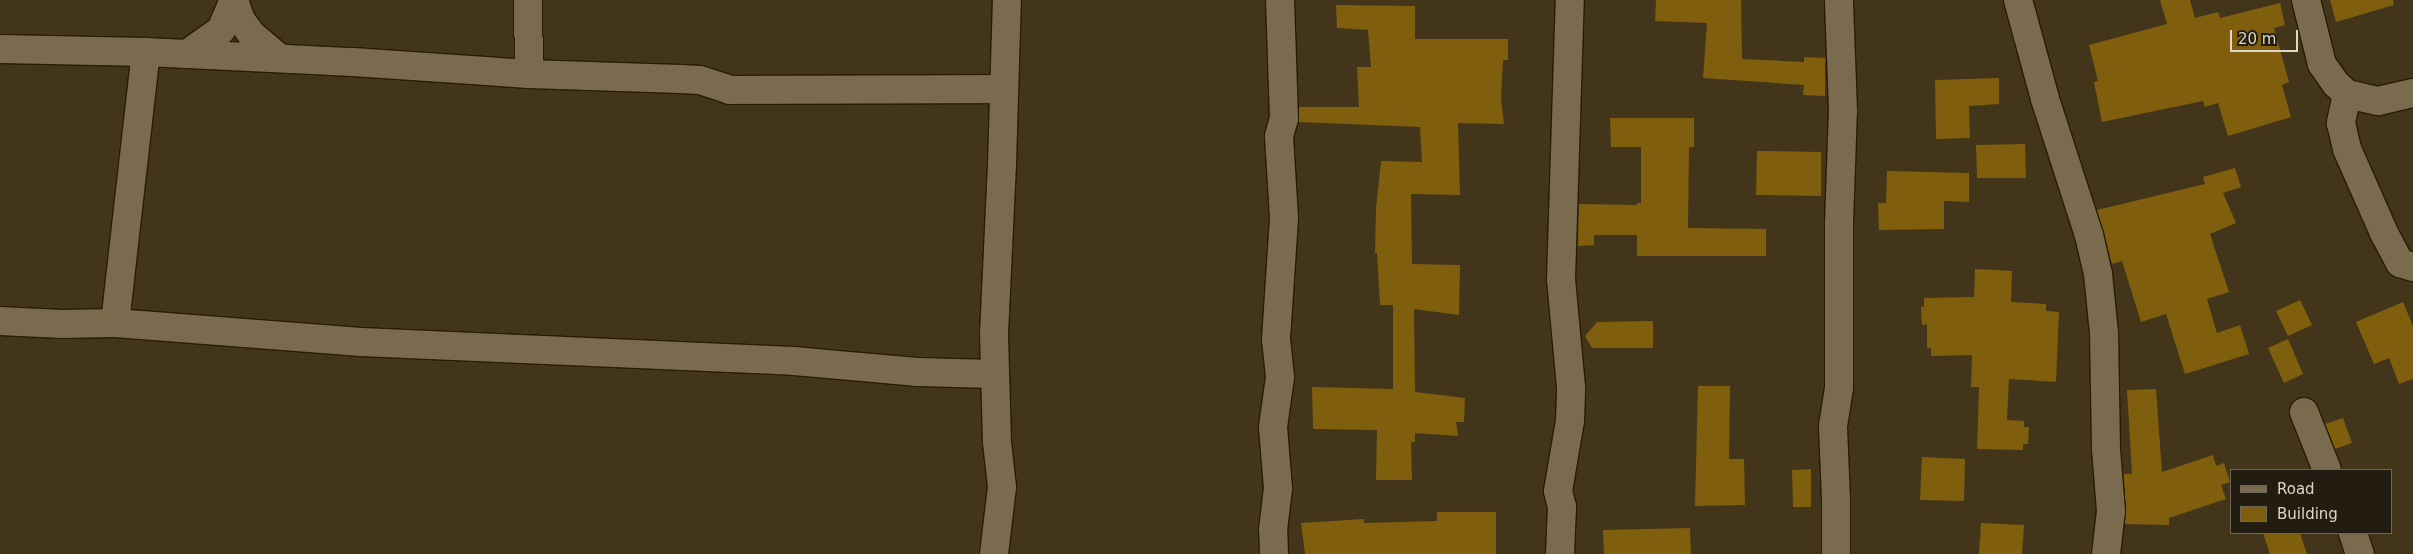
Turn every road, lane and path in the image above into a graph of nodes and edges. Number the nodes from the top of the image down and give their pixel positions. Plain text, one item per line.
1 (234, 0) edge
2 (528, 0) edge
3 (1007, 0) edge
4 (1280, 0) edge
5 (1570, 0) edge
6 (1840, 0) edge
7 (2018, 0) edge
8 (2306, 0) edge
9 (0, 49) edge
10 (146, 52) junction
11 (187, 54) junction
12 (279, 58) junction
13 (529, 74) junction
14 (1004, 89) junction
15 (2413, 93) edge
16 (2347, 94) junction
17 (2413, 267) edge
18 (0, 321) edge
19 (115, 323) junction
20 (994, 374) junction
21 (2304, 412) dead end
22 (2327, 469) edge
23 (2353, 534) edge
24 (994, 554) edge
25 (1274, 554) edge
26 (1560, 554) edge
27 (1836, 554) edge
28 (2106, 554) edge
29 (2360, 554) edge

1 - 11 street
1 - 12 street
2 - 13 street
3 - 14 street
4 - 25 street
5 - 26 street
6 - 27 street
7 - 28 street
8 - 16 street
9 - 10 street
10 - 11 street
10 - 19 street
11 - 12 street
12 - 13 street
13 - 14 street
14 - 20 street
15 - 16 street
16 - 17 street
18 - 19 street
19 - 20 street
20 - 24 street
21 - 22 street
23 - 29 street

